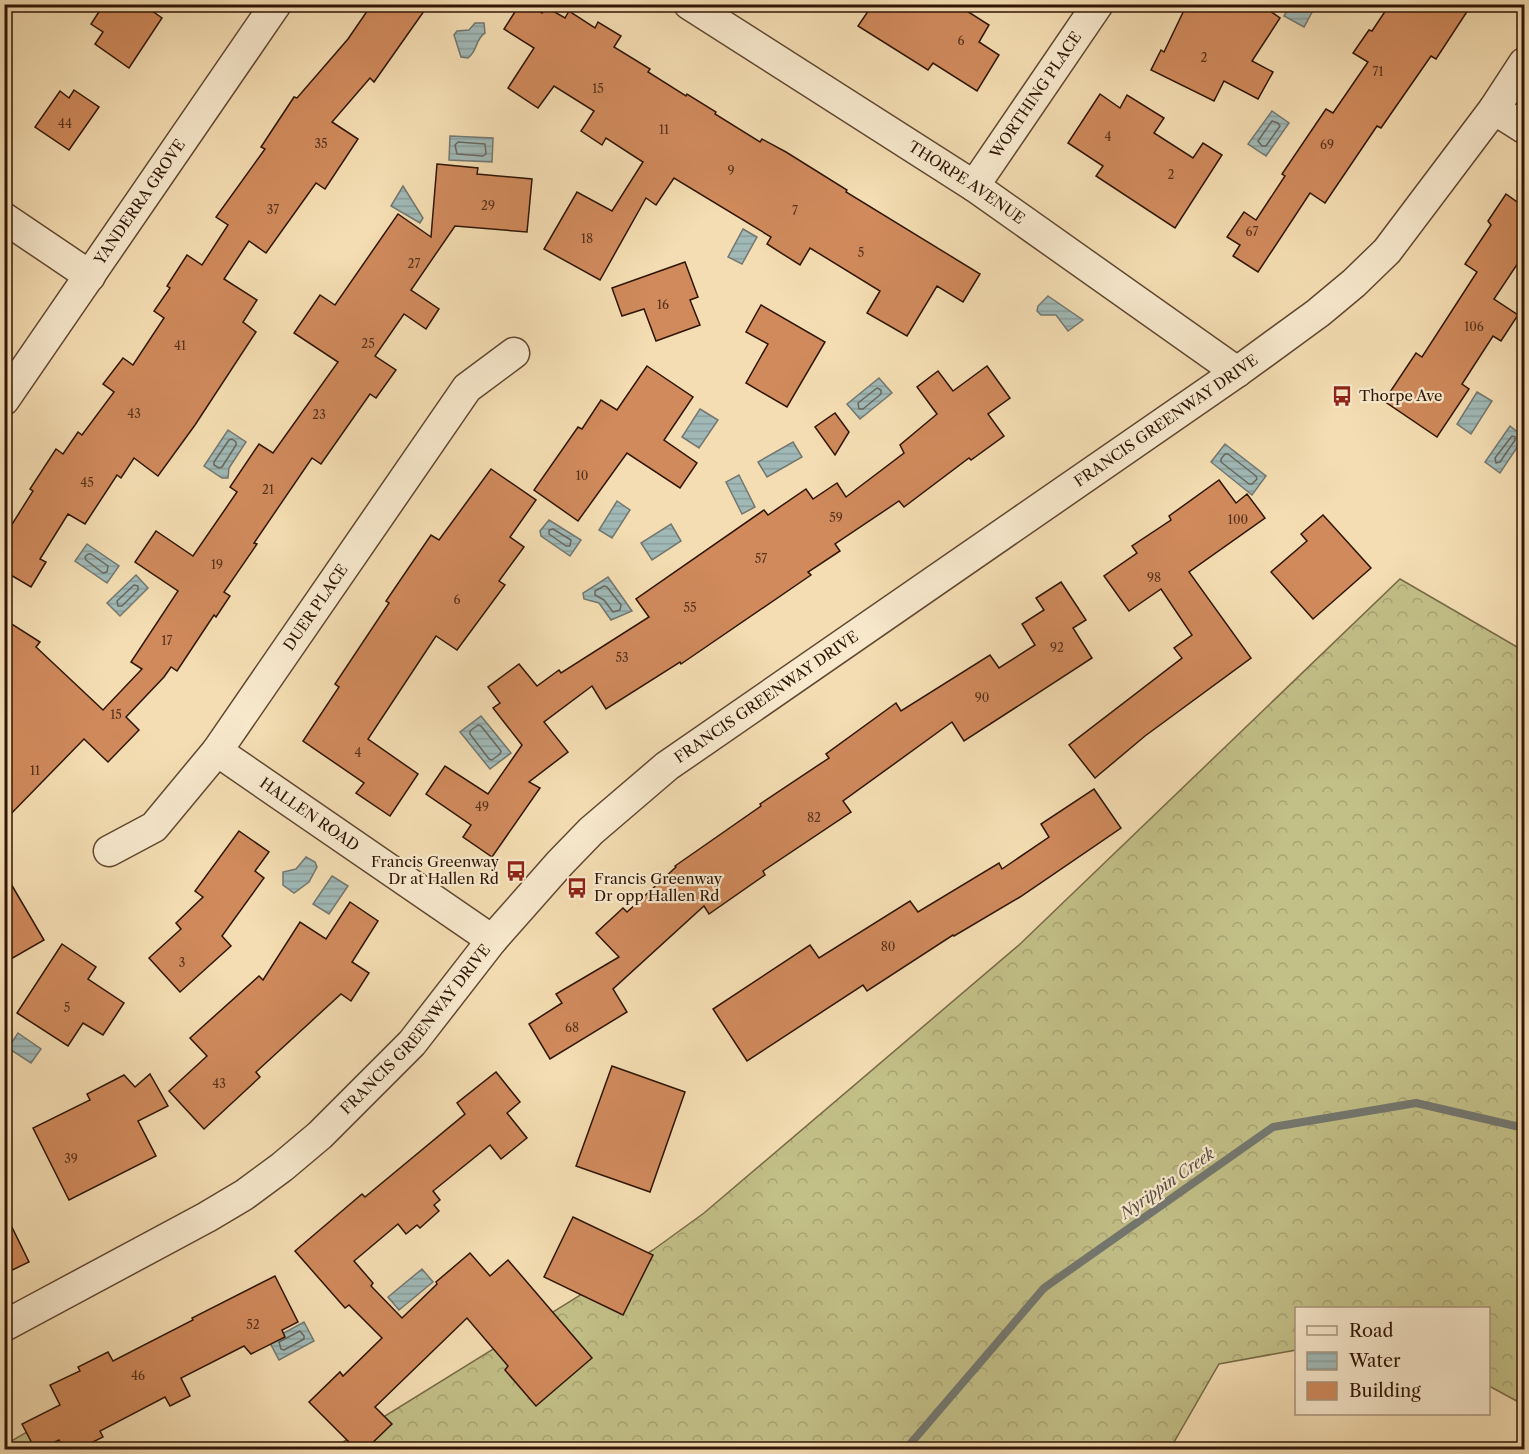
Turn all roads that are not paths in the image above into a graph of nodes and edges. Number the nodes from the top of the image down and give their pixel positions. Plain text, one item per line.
1 (276, 4) edge
2 (689, 4) edge
3 (1098, 4) edge
4 (1524, 63) edge
5 (1494, 109) junction
6 (1524, 128) edge
7 (974, 186) junction
8 (4, 218) edge
9 (90, 276) junction
10 (514, 353) dead end
11 (1237, 372) junction
12 (4, 400) edge
13 (217, 751) junction
14 (109, 851) dead end
15 (492, 940) junction
16 (4, 1326) edge

1 - 9 street, YANDERRA GROVE
2 - 7 street, THORPE AVENUE
3 - 7 street, WORTHING PLACE
4 - 5 street, FRANCIS GREENWAY DRIVE
5 - 6 street
5 - 11 street, FRANCIS GREENWAY DRIVE
7 - 11 street, THORPE AVENUE
8 - 9 street
9 - 12 street, YANDERRA GROVE
10 - 13 street, DUER PLACE
11 - 15 street, FRANCIS GREENWAY DRIVE
13 - 14 street, DUER PLACE
13 - 15 street, HALLEN ROAD
15 - 16 street, FRANCIS GREENWAY DRIVE

